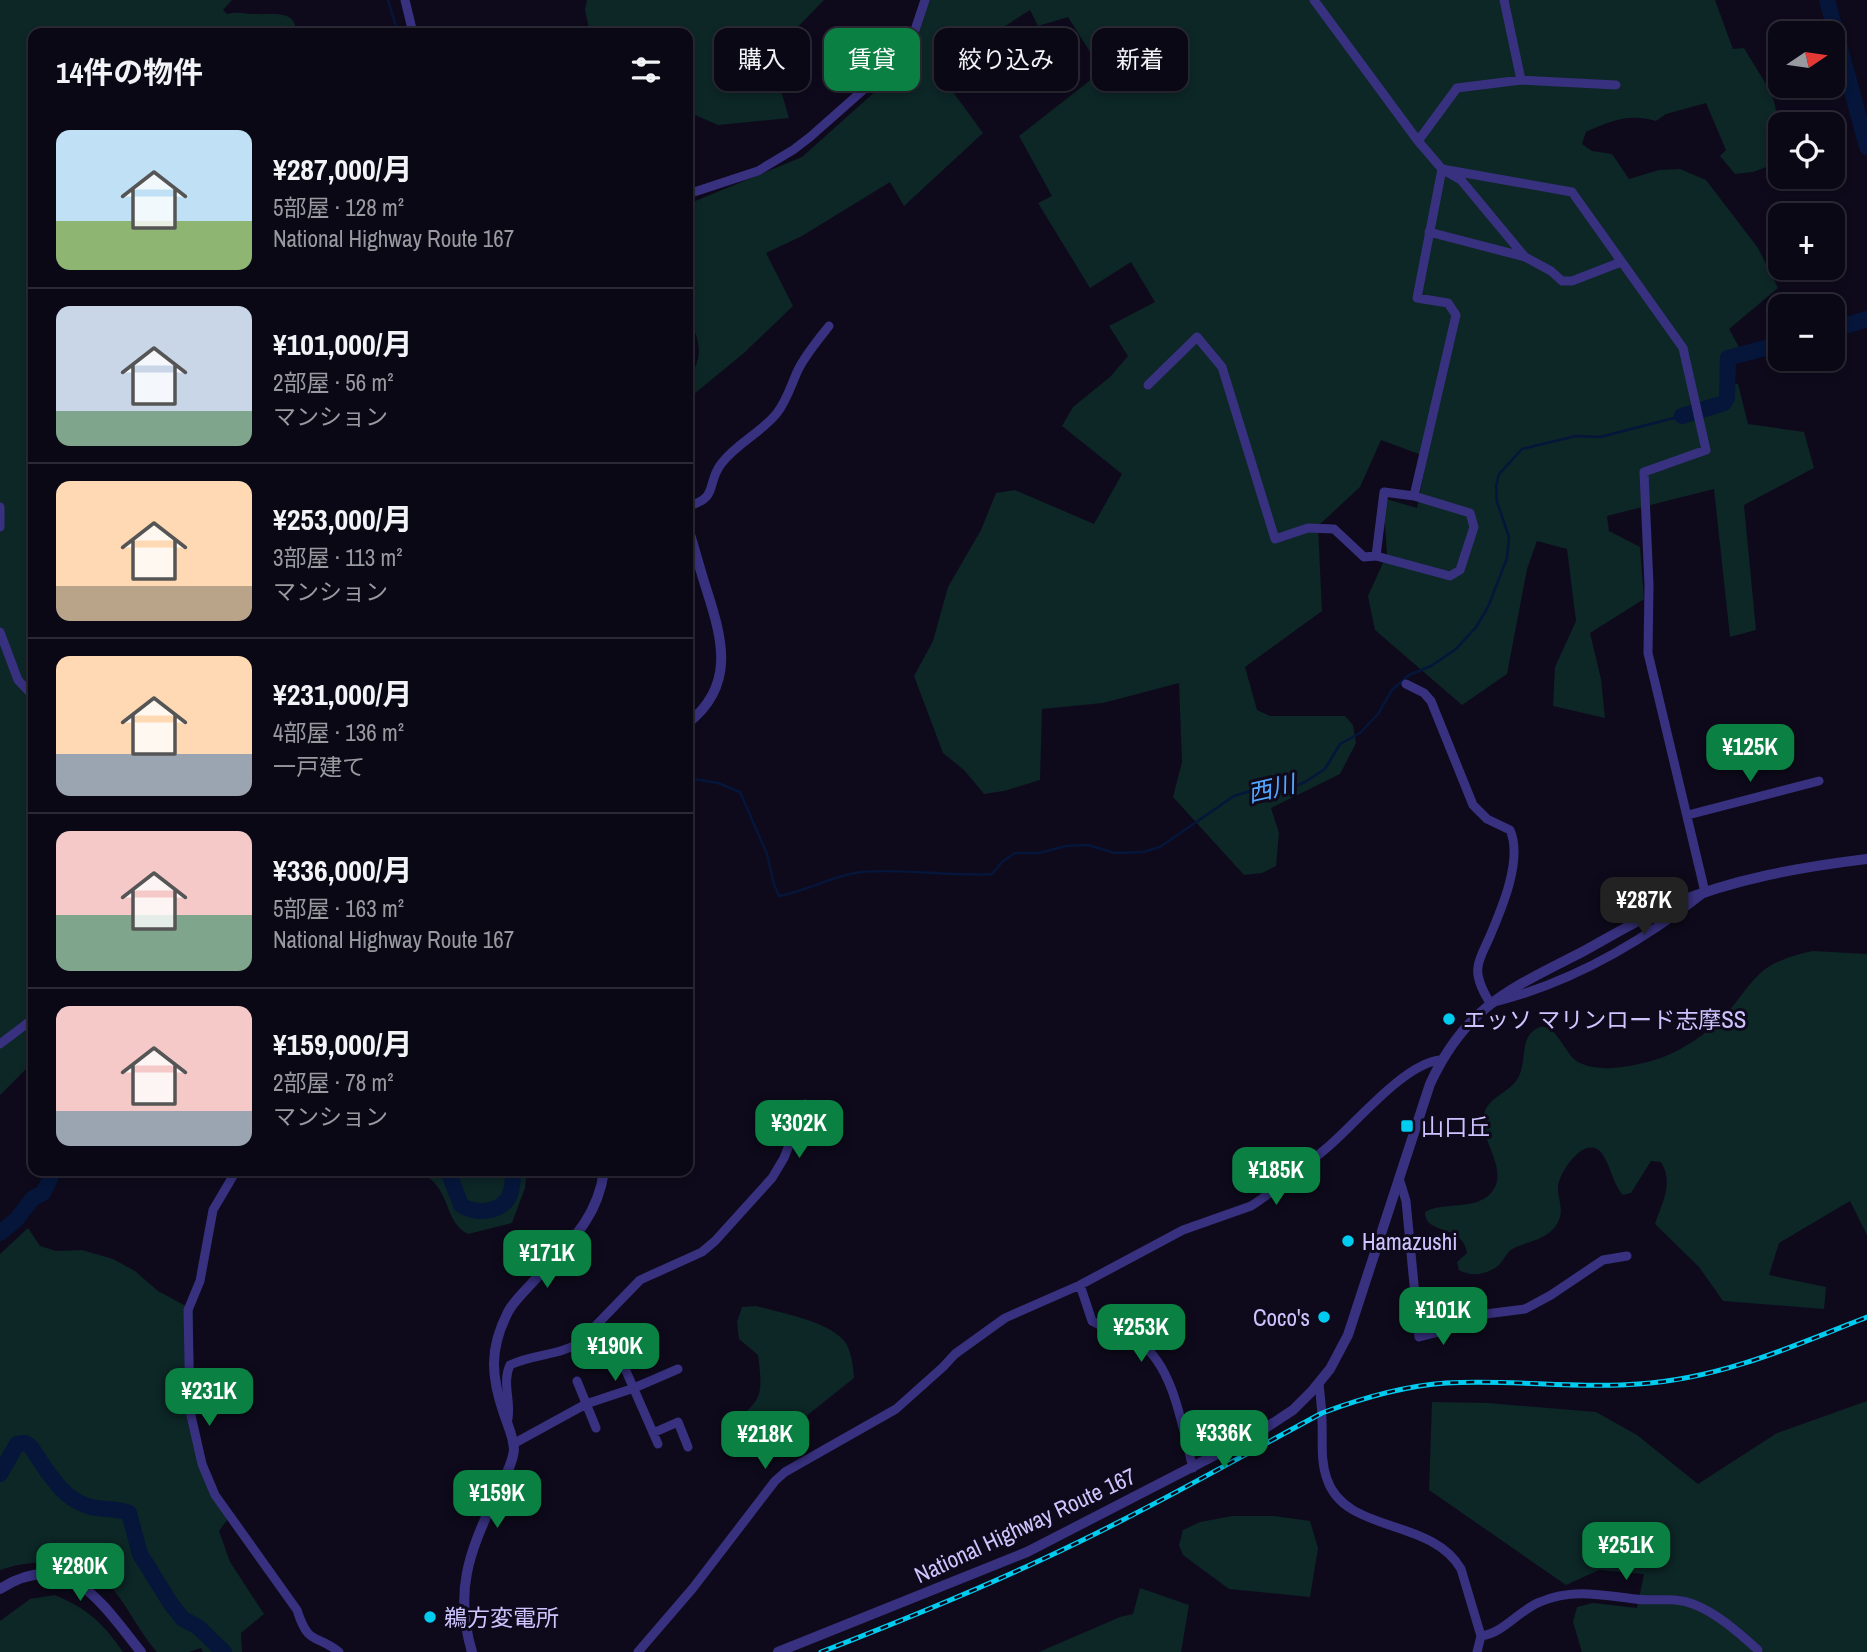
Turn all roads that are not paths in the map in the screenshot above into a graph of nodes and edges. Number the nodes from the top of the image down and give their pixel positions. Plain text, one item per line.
1 (405, 0) edge
2 (925, 0) edge
3 (1314, 0) edge
4 (1504, 0) edge
5 (412, 28) edge
6 (1521, 80) junction
7 (1616, 85) dead end
8 (1418, 141) junction
9 (1442, 169) junction
10 (693, 192) edge
11 (1429, 233) junction
12 (1525, 257) junction
13 (1621, 262) junction
14 (829, 326) dead end
15 (1148, 385) dead end
16 (1414, 496) junction
17 (693, 505) edge
18 (0, 507) edge
19 (0, 527) edge
20 (693, 545) edge
21 (1376, 555) junction
22 (0, 632) edge
23 (1406, 684) dead end
24 (28, 691) edge
25 (693, 719) edge
26 (1819, 781) dead end
27 (1688, 816) junction
28 (1867, 859) edge
29 (1705, 892) junction
30 (1490, 1003) junction
31 (28, 1023) edge
32 (0, 1044) edge
33 (1440, 1060) junction
34 (805, 1104) dead end
35 (233, 1176) edge
36 (603, 1176) edge
37 (1399, 1178) junction
38 (1627, 1256) dead end
39 (1080, 1285) junction
40 (642, 1336) dead end
41 (678, 1369) dead end
42 (577, 1381) dead end
43 (1319, 1383) junction
44 (634, 1388) junction
45 (586, 1404) junction
46 (507, 1423) junction
47 (596, 1428) dead end
48 (653, 1433) junction
49 (513, 1444) junction
50 (658, 1444) dead end
51 (688, 1447) dead end
52 (1193, 1468) junction
53 (0, 1589) edge
54 (1481, 1636) junction
55 (1758, 1650) dead end
56 (141, 1652) edge
57 (339, 1652) edge
58 (472, 1652) edge
59 (638, 1652) edge
60 (778, 1652) edge
61 (1477, 1652) edge

1 - 5 street
2 - 10 street
3 - 8 street
4 - 6 street
6 - 7 street
6 - 8 street
8 - 9 street
9 - 11 street
9 - 12 street
9 - 13 street
11 - 12 street
11 - 16 street
12 - 13 street
13 - 27 street
14 - 17 street
15 - 21 street
16 - 21 street
16 - 21 street
18 - 19 street
20 - 25 street
22 - 24 street
23 - 30 street
26 - 27 street
27 - 29 street
28 - 29 street, National Highway Route 167
29 - 30 street, National Highway Route 167
29 - 30 street
30 - 33 street, National Highway Route 167
31 - 32 street
33 - 37 street, National Highway Route 167
33 - 39 street
34 - 46 street
35 - 57 street
36 - 46 street
37 - 38 street
37 - 43 street, National Highway Route 167
39 - 52 street
39 - 59 street
40 - 44 street
41 - 44 street
42 - 45 street
43 - 52 street, National Highway Route 167
43 - 54 street
44 - 45 street
44 - 48 street
45 - 47 street
45 - 49 street
46 - 49 street
48 - 50 street
48 - 51 street
49 - 58 street
52 - 60 street, National Highway Route 167
53 - 56 street
54 - 55 street
54 - 61 street

